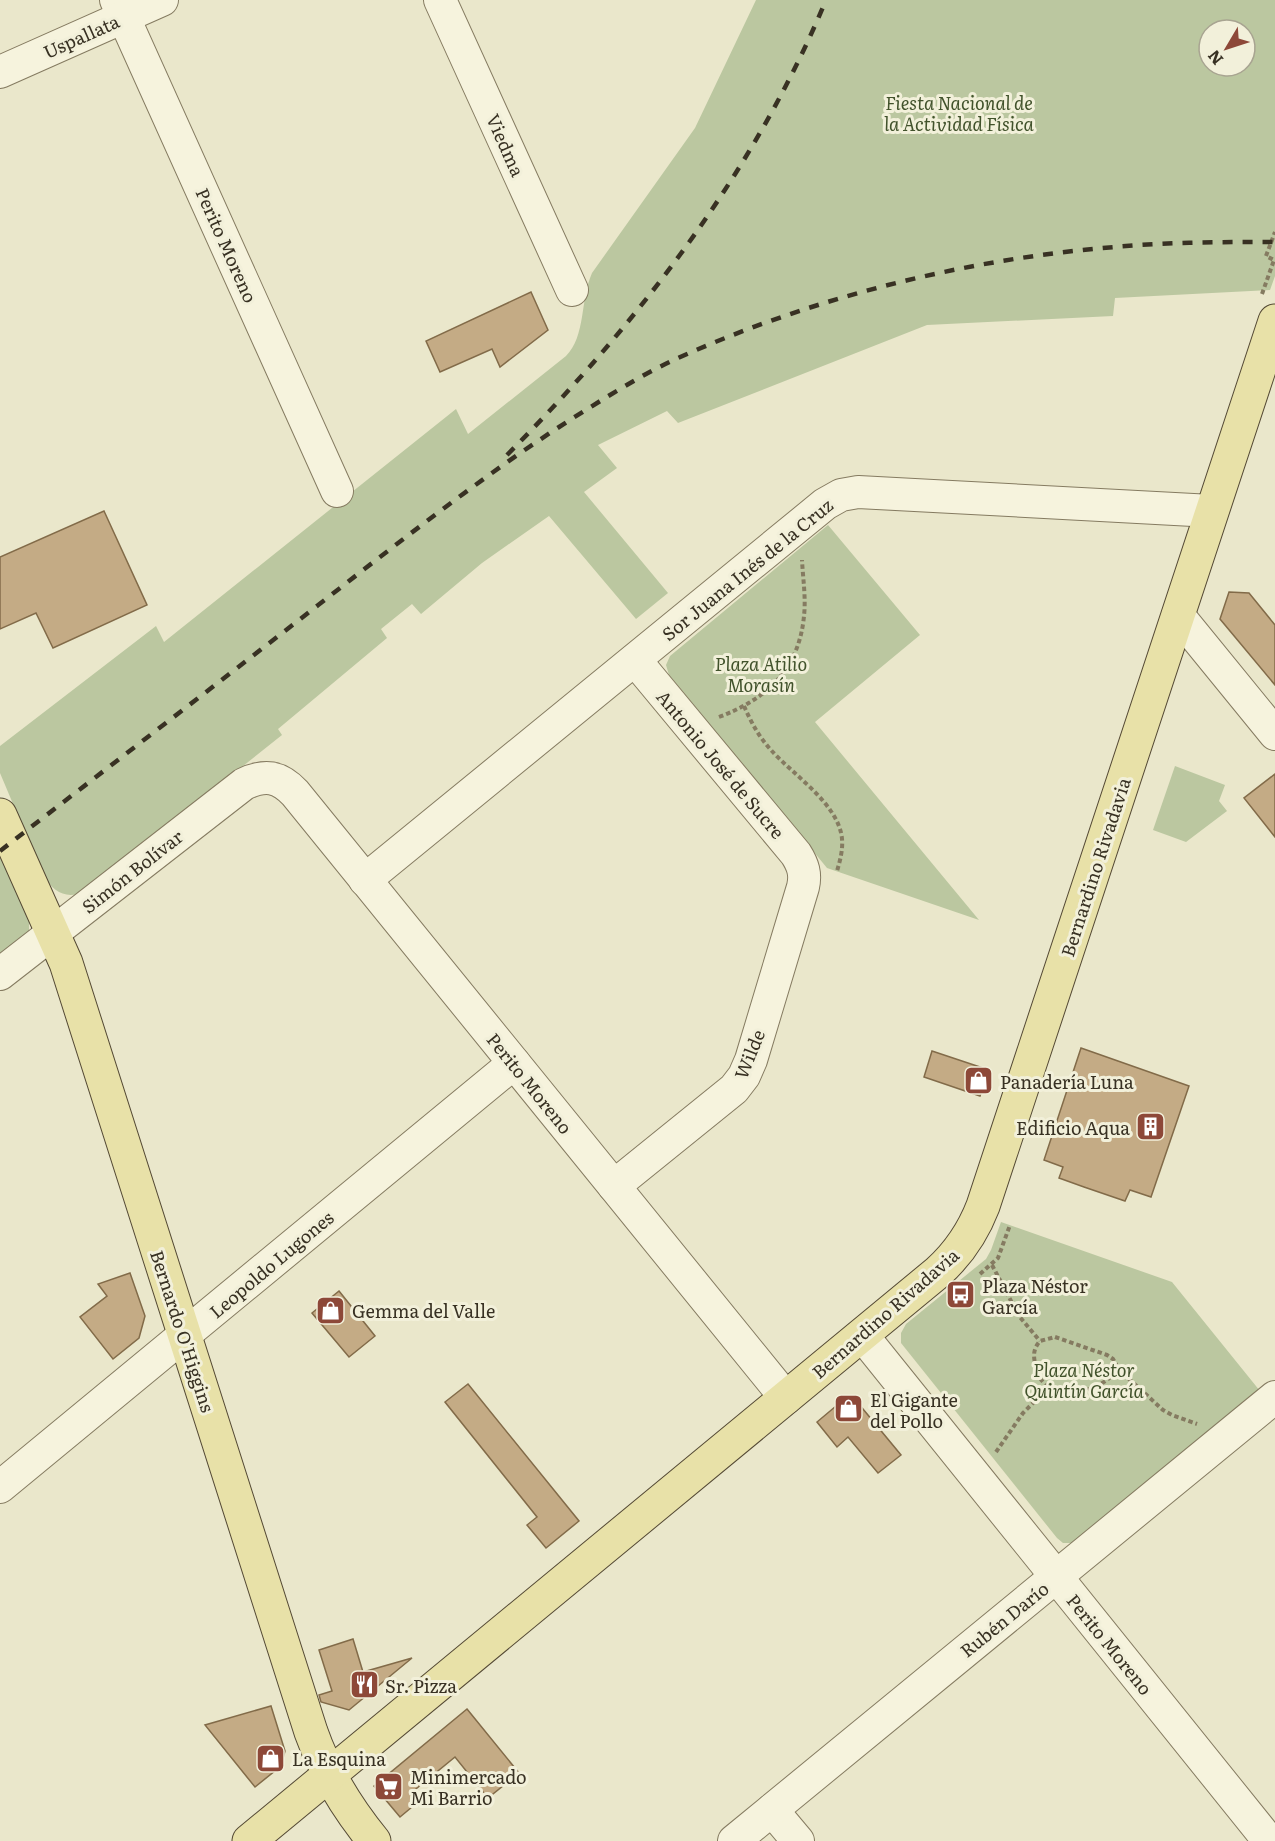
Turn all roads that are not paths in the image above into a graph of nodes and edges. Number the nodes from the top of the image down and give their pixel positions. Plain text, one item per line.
1 (162, 0) edge
2 (440, 0) edge
3 (120, 9) edge
4 (0, 72) edge
5 (572, 290) dead end
6 (1275, 321) edge
7 (337, 491) dead end
8 (1212, 511) junction
9 (1178, 615) junction
10 (635, 660) junction
11 (1275, 734) edge
12 (269, 777) joint
13 (0, 814) edge
14 (817, 866) joint
15 (365, 880) junction
16 (54, 932) junction
17 (0, 974) edge
18 (514, 1063) junction
19 (614, 1186) junction
20 (184, 1335) junction
21 (862, 1335) junction
22 (1275, 1397) edge
23 (786, 1398) junction
24 (0, 1487) edge
25 (1056, 1577) junction
26 (330, 1775) junction
27 (772, 1810) junction
28 (249, 1841) edge
29 (374, 1841) edge
30 (734, 1841) edge
31 (798, 1841) edge
32 (1269, 1841) edge

1 - 3 street, Uspallata
2 - 5 street, Viedma
3 - 4 street, Uspallata
3 - 7 street, Perito Moreno
6 - 8 main road, Bernardino Rivadavia
8 - 9 main road, Bernardino Rivadavia
8 - 10 street, Sor Juana Inés de la Cruz
9 - 11 street
9 - 21 main road, Bernardino Rivadavia
10 - 14 street, Antonio José de Sucre
10 - 15 street, Sor Juana Inés de la Cruz
12 - 15 street, Perito Moreno
12 - 16 street, Simón Bolívar
13 - 16 main road, Bernardo O'Higgins
14 - 19 street, Wilde
15 - 18 street, Perito Moreno
16 - 17 street, Simón Bolívar
16 - 20 main road, Bernardo O'Higgins
18 - 19 street, Perito Moreno
18 - 20 street, Leopoldo Lugones
19 - 23 street, Perito Moreno
20 - 24 street, Leopoldo Lugones
20 - 26 main road, Bernardo O'Higgins
21 - 23 main road, Bernardino Rivadavia
21 - 25 street, Perito Moreno
22 - 25 street, Rubén Darío
23 - 26 main road, Bernardino Rivadavia
25 - 27 street, Rubén Darío
25 - 32 street, Perito Moreno
26 - 28 main road, Bernardino Rivadavia
26 - 29 main road, Bernardo O'Higgins
27 - 30 street, Rubén Darío
27 - 31 street

